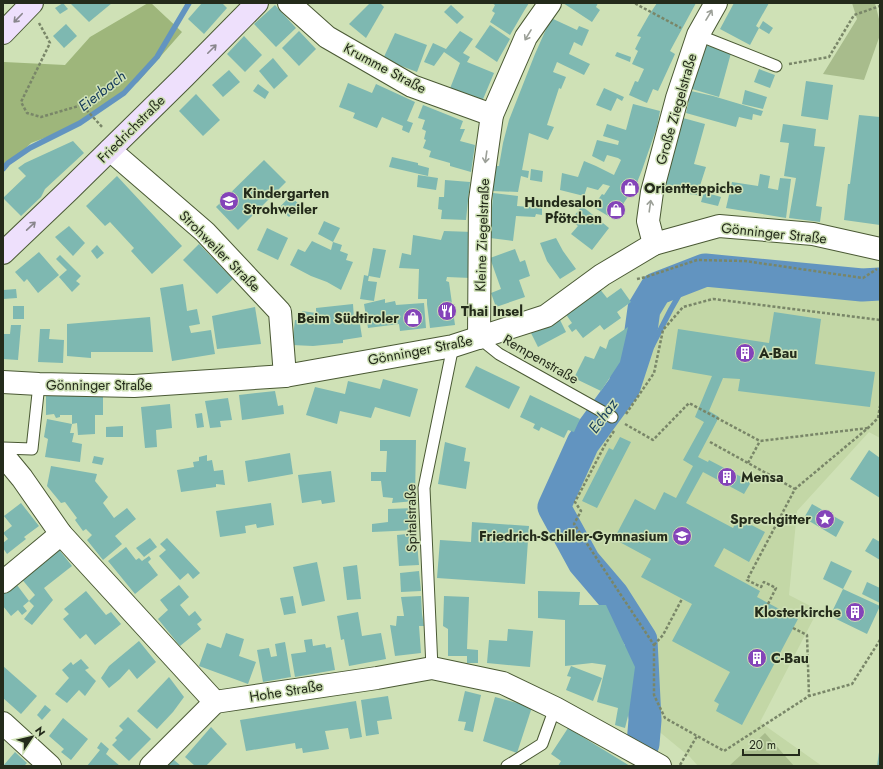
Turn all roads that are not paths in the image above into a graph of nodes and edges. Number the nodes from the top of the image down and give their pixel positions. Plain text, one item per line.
1 (32, 3) edge
2 (257, 3) edge
3 (290, 3) edge
4 (550, 3) edge
5 (716, 3) edge
6 (10, 26) edge
7 (698, 35) junction
8 (776, 66) road end
9 (492, 115) junction
10 (107, 140) junction
11 (654, 244) junction
12 (880, 249) edge
13 (3, 253) edge
14 (479, 338) junction
15 (453, 346) junction
16 (284, 376) junction
17 (3, 382) edge
18 (39, 384) junction
19 (616, 419) road end
20 (3, 448) edge
21 (3, 455) edge
22 (61, 534) junction
23 (3, 582) edge
24 (432, 668) junction
25 (215, 702) junction
26 (555, 708) junction
27 (3, 723) edge
28 (657, 764) edge
29 (50, 766) edge
30 (151, 766) edge
31 (507, 766) edge

1 -> 6 main road
10 -> 2 main road, Friedrichstraße
3 - 9 street, Krumme Straße
4 -> 9 street, Kleine Ziegelstraße
7 -> 5 street, Große Ziegelstraße
7 - 8 lane
11 -> 7 street, Große Ziegelstraße
9 -> 14 street, Kleine Ziegelstraße
13 -> 10 main road, Friedrichstraße
10 - 16 street, Strohweiler Straße
11 - 12 street, Gönninger Straße
11 - 14 street, Gönninger Straße
14 - 15 street, Gönninger Straße
14 - 19 lane, Rempenstraße
15 - 16 street, Gönninger Straße
15 - 24 lane, Spitalstraße
16 - 18 street, Gönninger Straße
17 - 18 street, Gönninger Straße
18 - 20 lane
21 - 22 street
22 - 23 street
22 - 25 street
24 - 25 street, Hohe Straße
24 - 26 street, Hohe Straße
25 - 30 street
26 - 28 street, Hohe Straße
26 - 31 lane
27 - 29 street

